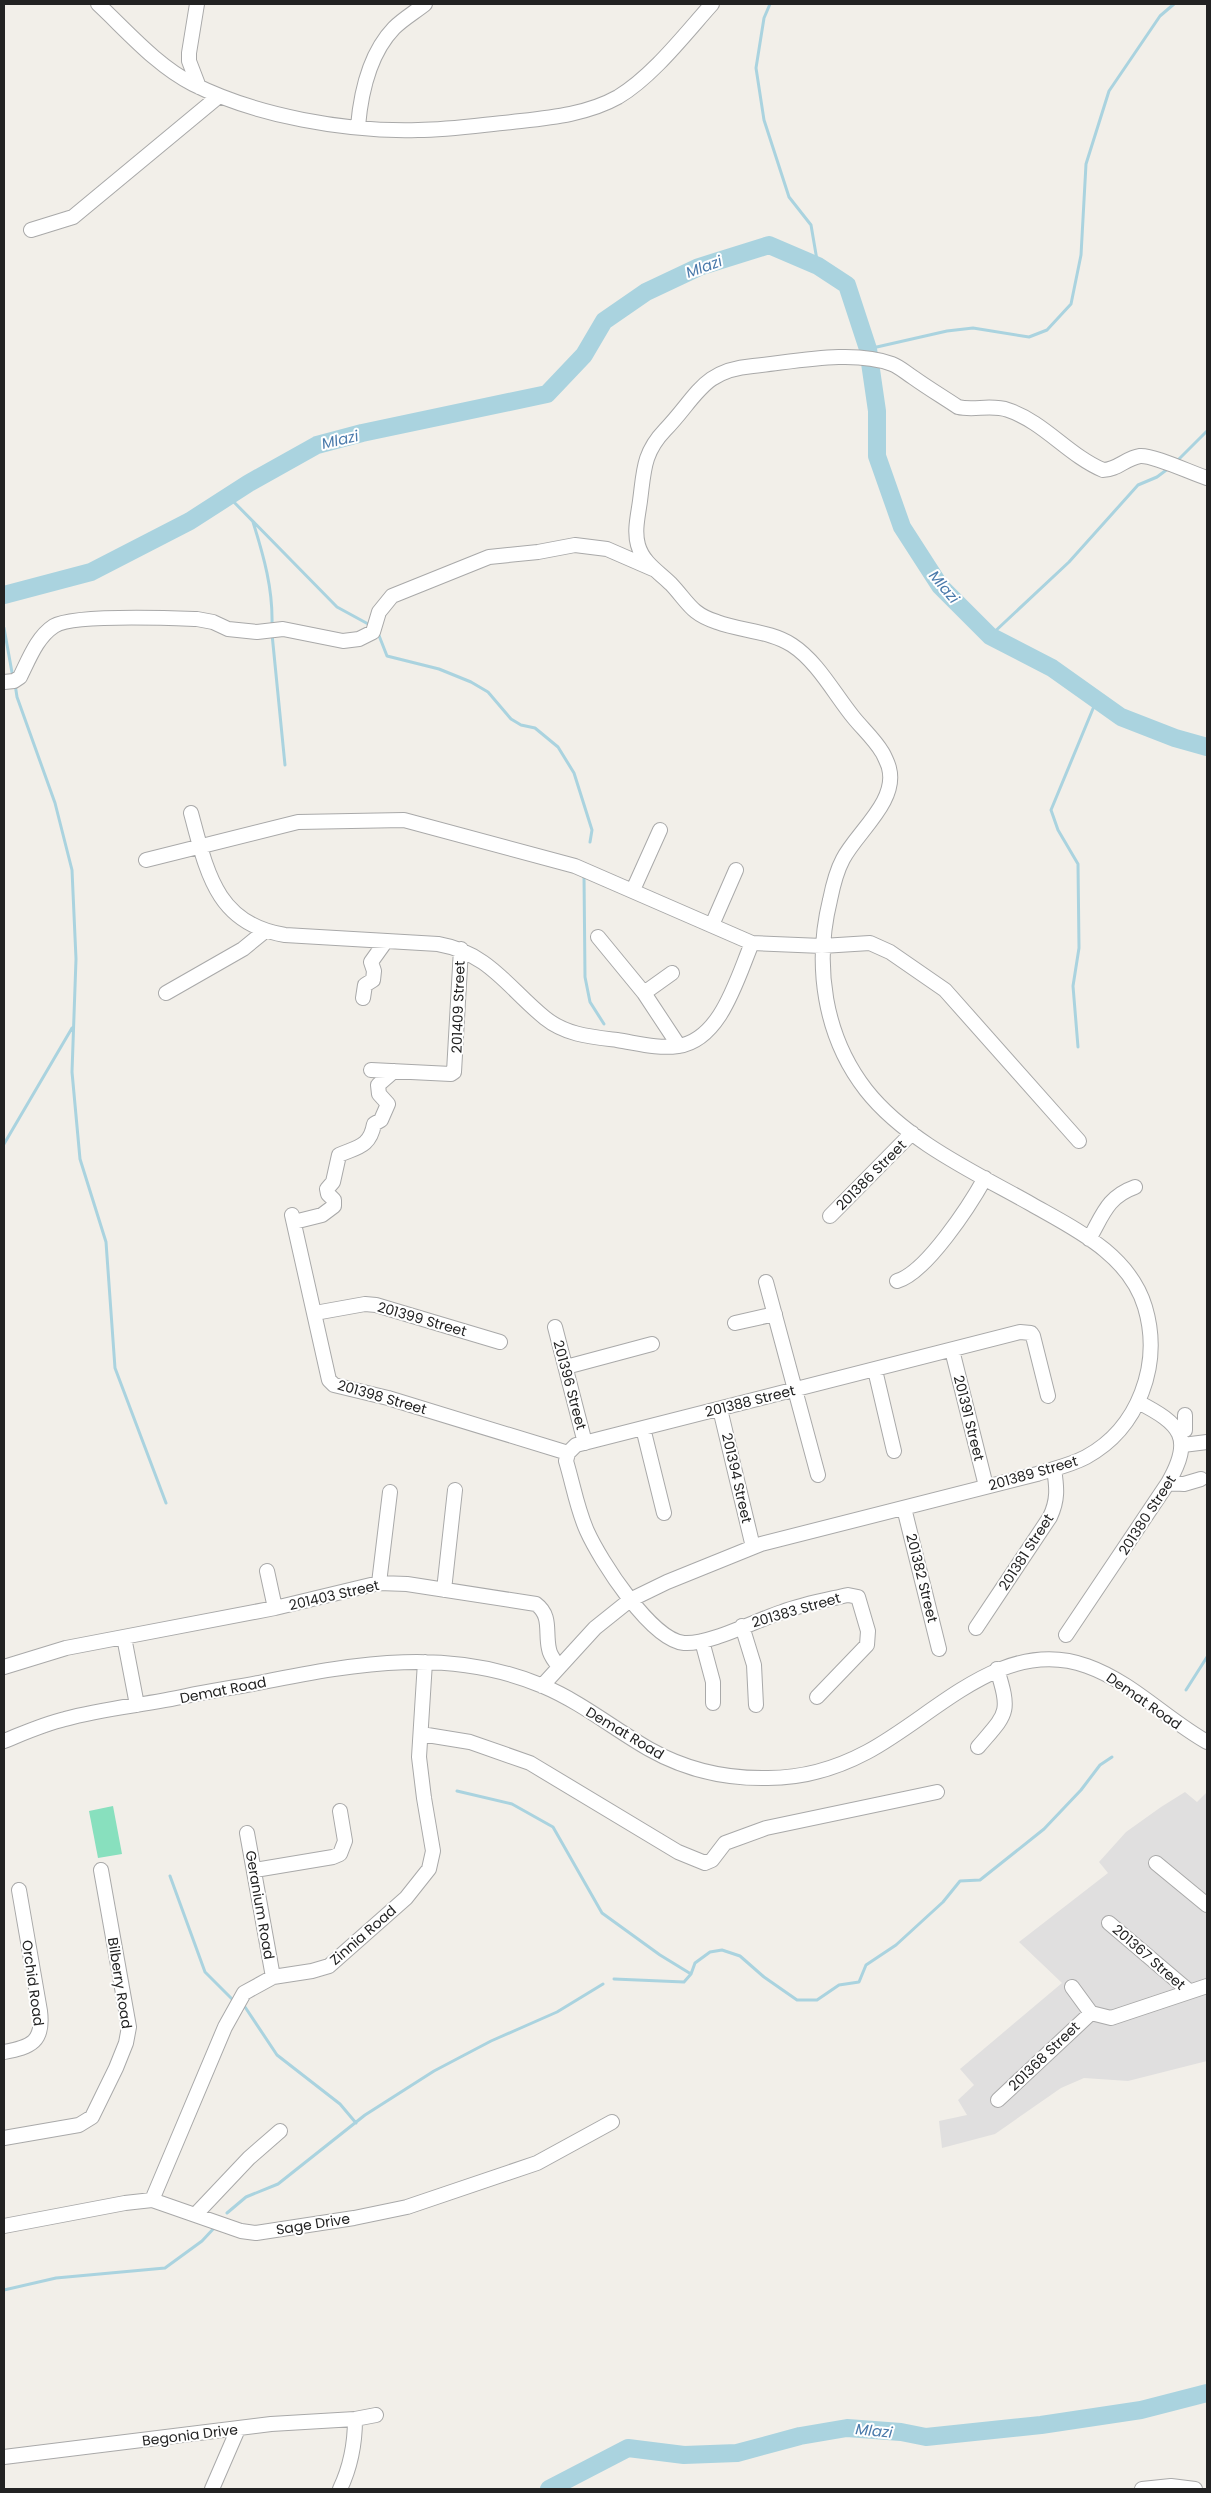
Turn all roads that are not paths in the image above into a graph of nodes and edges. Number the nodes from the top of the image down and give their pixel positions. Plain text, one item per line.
1 (98, 4) edge
2 (197, 4) edge
3 (425, 4) edge
4 (712, 4) edge
5 (200, 87) junction
6 (219, 96) junction
7 (358, 126) junction
8 (31, 230) dead end
9 (1207, 478) edge
10 (654, 569) junction
11 (4, 682) edge
12 (191, 813) dead end
13 (660, 830) dead end
14 (201, 848) junction
15 (146, 860) dead end
16 (736, 870) dead end
17 (634, 890) junction
18 (712, 925) junction
19 (265, 932) junction
20 (598, 937) dead end
21 (386, 941) junction
22 (752, 943) junction
23 (822, 946) junction
24 (461, 949) junction
25 (672, 973) dead end
26 (166, 993) dead end
27 (644, 993) junction
28 (363, 998) dead end
29 (679, 1046) junction
30 (371, 1070) dead end
31 (394, 1072) junction
32 (912, 1133) junction
33 (1079, 1141) dead end
34 (985, 1178) junction
35 (1134, 1187) dead end
36 (830, 1216) dead end
37 (1089, 1239) junction
38 (897, 1281) dead end
39 (766, 1282) dead end
40 (315, 1313) junction
41 (775, 1314) junction
42 (735, 1323) dead end
43 (555, 1327) dead end
44 (500, 1342) dead end
45 (652, 1344) dead end
46 (952, 1350) junction
47 (566, 1367) junction
48 (875, 1370) junction
49 (797, 1390) junction
50 (1048, 1396) dead end
51 (1138, 1402) junction
52 (720, 1409) junction
53 (1185, 1415) dead end
54 (643, 1428) junction
55 (1178, 1432) junction
56 (1207, 1442) edge
57 (585, 1443) junction
58 (1183, 1446) junction
59 (568, 1452) junction
60 (894, 1452) dead end
61 (1054, 1469) junction
62 (818, 1475) dead end
63 (1201, 1479) dead end
64 (1168, 1483) junction
65 (986, 1486) junction
66 (455, 1490) dead end
67 (390, 1492) dead end
68 (904, 1508) junction
69 (664, 1513) dead end
70 (753, 1547) junction
71 (267, 1571) dead end
72 (379, 1582) junction
73 (444, 1590) junction
74 (630, 1600) junction
75 (275, 1608) junction
76 (742, 1626) junction
77 (976, 1628) dead end
78 (1066, 1635) dead end
79 (124, 1637) junction
80 (702, 1641) junction
81 (939, 1649) dead end
82 (425, 1662) junction
83 (4, 1667) edge
84 (559, 1667) junction
85 (997, 1669) junction
86 (542, 1686) junction
87 (816, 1697) dead end
88 (713, 1703) dead end
89 (137, 1705) junction
90 (756, 1705) dead end
91 (421, 1734) junction
92 (4, 1741) edge
93 (1207, 1742) edge
94 (978, 1746) dead end
95 (937, 1792) dead end
96 (340, 1811) dead end
97 (247, 1833) dead end
98 (1156, 1863) dead end
99 (101, 1870) dead end
100 (255, 1870) junction
101 (19, 1890) dead end
102 (1207, 1905) edge
103 (1109, 1923) dead end
104 (273, 1977) junction
105 (1207, 1986) edge
106 (1072, 1987) dead end
107 (1189, 1991) junction
108 (1091, 2013) junction
109 (4, 2052) edge
110 (998, 2100) dead end
111 (612, 2122) dead end
112 (280, 2131) dead end
113 (4, 2138) edge
114 (152, 2200) junction
115 (196, 2214) junction
116 (4, 2226) edge
117 (376, 2415) dead end
118 (355, 2419) junction
119 (238, 2429) junction
120 (4, 2457) edge
121 (212, 2489) edge
122 (340, 2489) edge
123 (1142, 2489) edge
124 (1195, 2489) edge

1 - 5 street
2 - 5 street
3 - 7 street
4 - 7 street
5 - 6 street
6 - 7 street
6 - 8 street
9 - 10 street
10 - 11 street
10 - 23 street, 201389 Street
12 - 14 street
13 - 17 street
14 - 15 street
14 - 17 street
14 - 19 street
16 - 18 street
17 - 18 street
18 - 22 street
19 - 21 street
19 - 26 street
20 - 27 street
21 - 24 street
21 - 28 street
22 - 23 street
22 - 29 street
23 - 32 street, 201389 Street
23 - 33 street
24 - 29 street
24 - 31 street, 201409 Street
25 - 27 street
27 - 29 street
30 - 31 street, 201409 Street
31 - 40 street, 201398 Street
32 - 34 street, 201389 Street
32 - 36 street, 201386 Street
34 - 37 street, 201389 Street
34 - 38 street
35 - 37 street
37 - 51 street, 201389 Street
39 - 41 street
40 - 44 street, 201399 Street
40 - 59 street, 201398 Street
41 - 42 street
41 - 49 street
43 - 47 street, 201396 Street
45 - 47 street
46 - 48 street, 201388 Street
46 - 50 street, 201388 Street
46 - 65 street, 201391 Street
47 - 57 street, 201396 Street
48 - 49 street, 201388 Street
48 - 60 street
49 - 52 street, 201388 Street
49 - 62 street
51 - 55 street
51 - 61 street, 201389 Street
52 - 54 street, 201388 Street
52 - 70 street, 201394 Street
53 - 55 street
54 - 57 street, 201388 Street
54 - 69 street
55 - 58 street
56 - 58 street
57 - 59 street, 201388 Street
58 - 64 street, 201380 Street
59 - 74 street
61 - 65 street, 201389 Street
61 - 77 street, 201381 Street
63 - 64 street
64 - 78 street, 201380 Street
65 - 68 street, 201389 Street
66 - 73 street
67 - 72 street
68 - 70 street, 201389 Street
68 - 81 street, 201382 Street
70 - 74 street, 201389 Street
71 - 75 street
72 - 73 street, 201403 Street
72 - 75 street, 201403 Street
73 - 84 street, 201403 Street
74 - 80 street, 201383 Street
74 - 84 street, 201389 Street
75 - 79 street, 201403 Street
76 - 80 street, 201383 Street
76 - 87 street, 201383 Street
76 - 90 street
79 - 83 street, 201403 Street
79 - 89 street
80 - 88 street
82 - 86 street, Demat Road
82 - 89 street, Demat Road
82 - 91 street, Zinnia Road
84 - 86 street, 201389 Street
85 - 86 street, Demat Road
85 - 93 street, Demat Road
85 - 94 street
89 - 92 street, Demat Road
91 - 95 street
91 - 104 street, Zinnia Road
96 - 100 street
97 - 100 street, Geranium Road
98 - 102 street
99 - 113 street, Bilberry Road
100 - 104 street, Geranium Road
101 - 109 street, Orchid Road
103 - 107 street, 201367 Street
104 - 114 street, Zinnia Road
105 - 107 street
106 - 108 street
107 - 108 street
108 - 110 street, 201368 Street
111 - 115 street, Sage Drive
112 - 115 street
114 - 115 street, Sage Drive
114 - 116 street, Sage Drive
117 - 118 street, Begonia Drive
118 - 119 street, Begonia Drive
118 - 122 street
119 - 120 street, Begonia Drive
119 - 121 street
123 - 124 street

